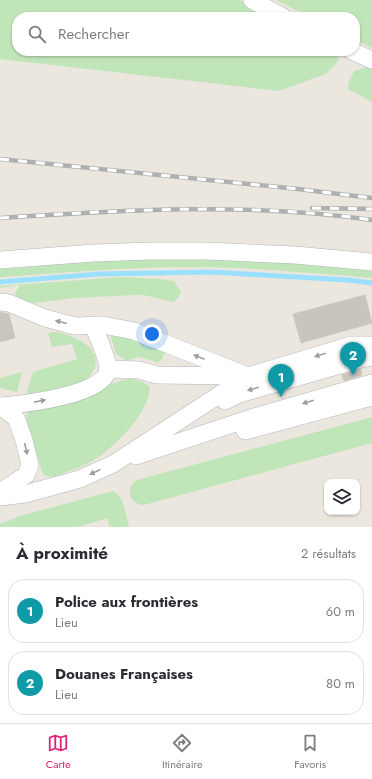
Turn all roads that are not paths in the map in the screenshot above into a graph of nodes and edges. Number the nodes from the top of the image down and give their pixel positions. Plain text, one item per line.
1 (252, 0) edge
2 (274, 12) edge
3 (360, 55) edge
4 (372, 60) edge
5 (0, 260) edge
6 (372, 262) edge
7 (0, 302) edge
8 (93, 325) junction
9 (372, 345) edge
10 (372, 358) edge
11 (108, 369) junction
12 (248, 376) junction
13 (372, 384) edge
14 (372, 397) edge
15 (1, 406) edge
16 (113, 464) junction
17 (0, 492) edge
18 (0, 497) edge

1 - 2 lane
3 - 4 lane
5 - 6 lane
8 -> 7 lane
8 - 11 lane
12 -> 8 lane
9 -> 12 lane
10 -> 16 lane
11 - 12 lane
15 -> 11 lane
12 - 16 lane
13 -> 16 lane
14 - 16 lane
15 -> 17 lane
16 -> 18 lane

